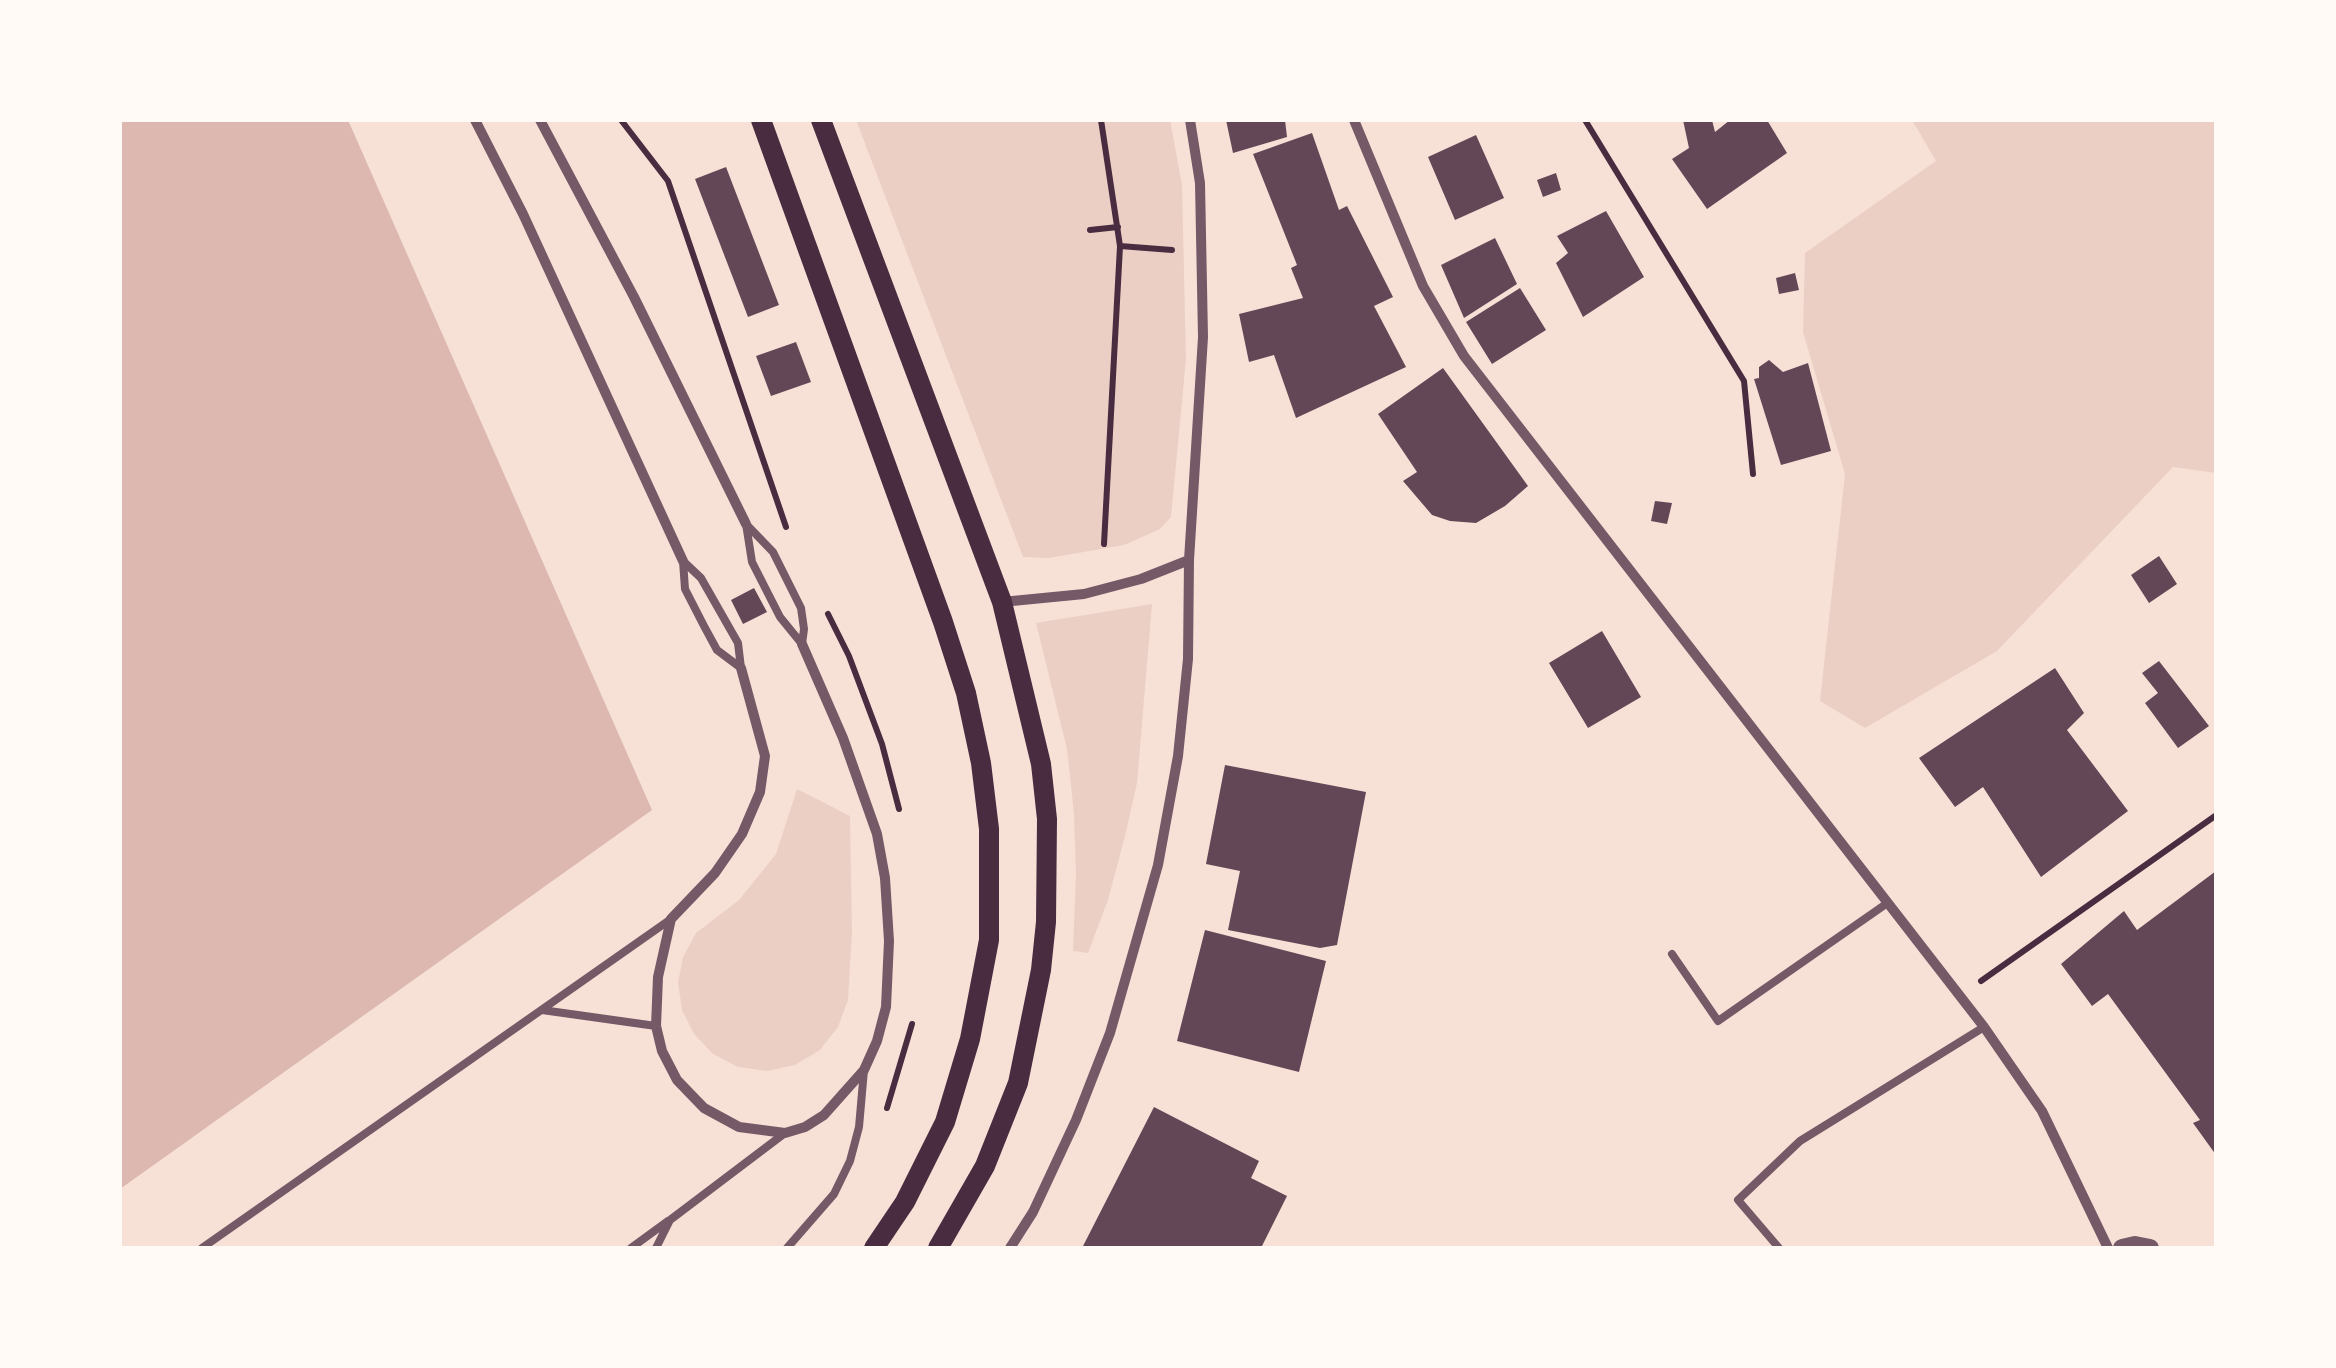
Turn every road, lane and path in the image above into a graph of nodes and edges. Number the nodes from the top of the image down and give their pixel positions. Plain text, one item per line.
1 (475, 120) edge
2 (540, 120) edge
3 (761, 120) edge
4 (821, 120) edge
5 (1101, 120) edge
6 (1190, 120) edge
7 (1354, 120) edge
8 (1585, 120) edge
9 (1118, 226) junction
10 (1090, 230) dead end
11 (1120, 246) junction
12 (1172, 250) dead end
13 (1753, 474) dead end
14 (746, 524) junction
15 (1104, 544) dead end
16 (1189, 560) junction
17 (683, 561) junction
18 (1002, 602) junction
19 (802, 644) junction
20 (741, 668) junction
21 (2215, 816) edge
22 (1886, 904) junction
23 (671, 920) junction
24 (1672, 954) dead end
25 (1960, 996) junction
26 (540, 1010) junction
27 (656, 1026) junction
28 (1984, 1027) junction
29 (864, 1070) junction
30 (785, 1133) junction
31 (670, 1220) junction
32 (202, 1248) edge
33 (631, 1248) edge
34 (656, 1248) edge
35 (787, 1248) edge
36 (874, 1248) edge
37 (938, 1248) edge
38 (1010, 1248) edge
39 (1778, 1248) edge
40 (2108, 1248) edge
41 (2122, 1248) edge
42 (2150, 1248) edge

1 - 17 street
2 - 14 street
3 - 36 main road
4 - 18 main road
5 - 9 path
6 - 16 street
7 - 22 street
8 - 13 path
9 - 10 path
9 - 11 path
11 - 12 path
11 - 15 path
14 - 19 lane
14 - 19 lane
16 - 18 street
16 - 38 street
17 - 20 lane
17 - 20 lane
18 - 37 main road
19 - 29 street
20 - 23 street
21 - 25 path
22 - 24 lane
22 - 25 street
23 - 26 lane
23 - 27 street
25 - 28 street
26 - 27 lane
26 - 32 lane
27 - 30 street
28 - 39 lane
28 - 40 street
29 - 30 street
29 - 35 lane
30 - 31 lane
31 - 33 lane
31 - 34 lane
41 - 42 street

